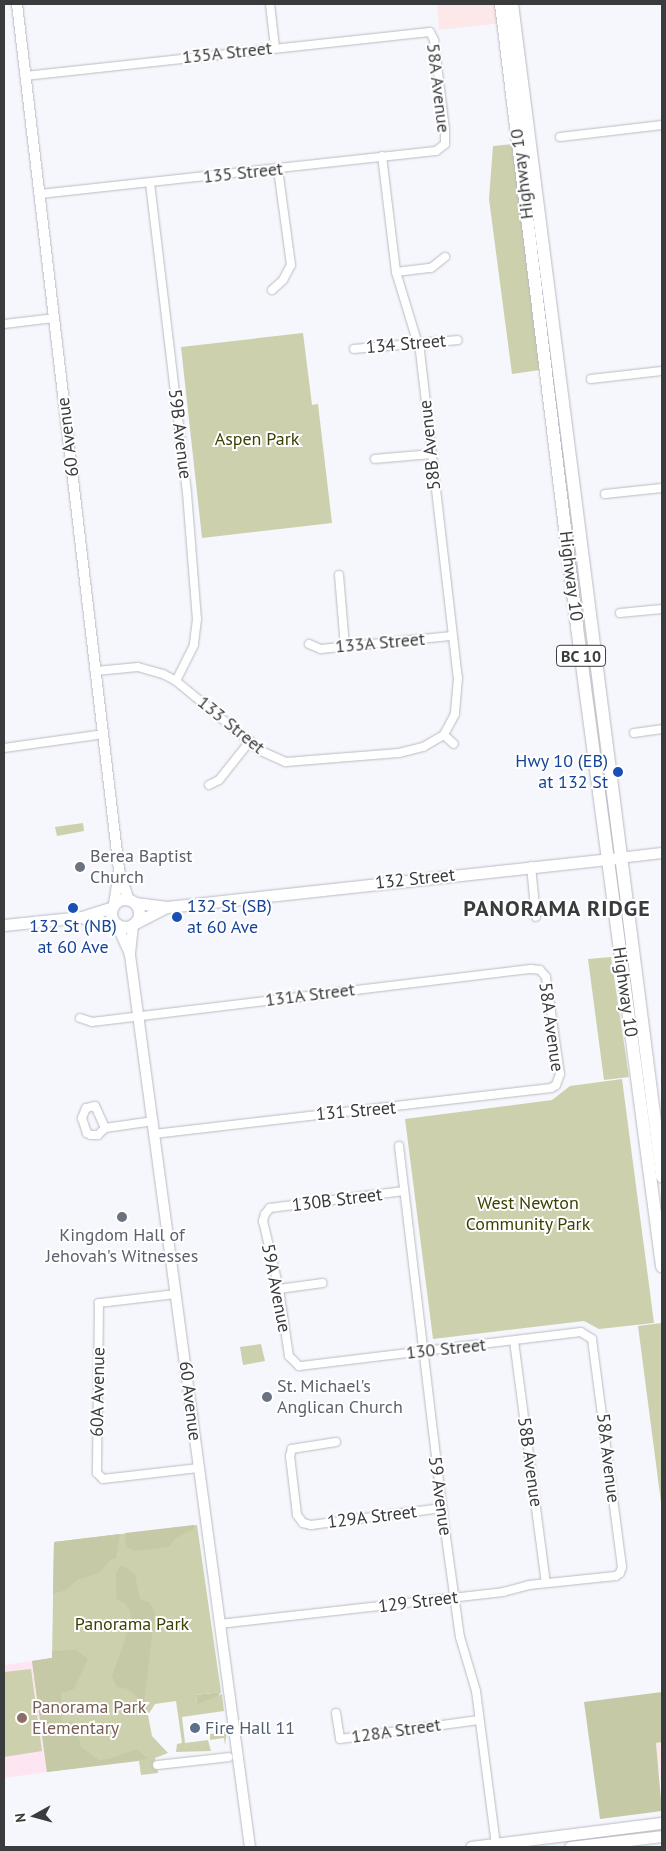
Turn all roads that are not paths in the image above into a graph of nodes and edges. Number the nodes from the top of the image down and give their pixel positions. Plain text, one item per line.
1 (17, 4) edge
2 (270, 4) edge
3 (501, 4) edge
4 (514, 7) edge
5 (430, 32) joint
6 (275, 47) junction
7 (26, 76) junction
8 (662, 125) edge
9 (560, 137) dead end
10 (445, 144) joint
11 (382, 156) junction
12 (278, 169) junction
13 (150, 183) junction
14 (39, 194) junction
15 (445, 257) dead end
16 (396, 272) junction
17 (272, 290) dead end
18 (54, 318) junction
19 (4, 324) edge
20 (458, 340) dead end
21 (418, 341) junction
22 (354, 349) dead end
23 (662, 371) edge
24 (591, 379) dead end
25 (431, 454) junction
26 (375, 459) dead end
27 (662, 488) edge
28 (605, 494) dead end
29 (339, 575) dead end
30 (662, 609) edge
31 (620, 613) dead end
32 (452, 636) junction
33 (309, 644) dead end
34 (344, 646) junction
35 (96, 671) junction
36 (176, 681) junction
37 (662, 730) edge
38 (634, 733) dead end
39 (104, 734) junction
40 (444, 735) junction
41 (250, 741) junction
42 (454, 744) dead end
43 (4, 748) edge
44 (209, 785) dead end
45 (662, 853) edge
46 (614, 858) junction
47 (531, 866) junction
48 (119, 870) junction
49 (132, 901) junction
50 (113, 905) junction
51 (167, 908) junction
52 (82, 917) junction
53 (536, 917) dead end
54 (116, 924) junction
55 (134, 924) junction
56 (4, 925) edge
57 (130, 955) junction
58 (540, 970) joint
59 (139, 1017) junction
60 (80, 1018) dead end
61 (556, 1085) joint
62 (153, 1121) junction
63 (105, 1128) dead end
64 (154, 1134) junction
65 (399, 1146) dead end
66 (662, 1176) edge
67 (404, 1191) junction
68 (270, 1208) joint
69 (662, 1266) edge
70 (324, 1283) dead end
71 (279, 1288) junction
72 (176, 1294) junction
73 (592, 1338) joint
74 (514, 1341) junction
75 (421, 1352) junction
76 (299, 1366) joint
77 (336, 1442) dead end
78 (198, 1468) junction
79 (442, 1508) junction
80 (616, 1576) joint
81 (546, 1583) junction
82 (454, 1598) junction
83 (220, 1624) junction
84 (336, 1713) dead end
85 (479, 1720) junction
86 (229, 1757) dead end
87 (157, 1765) dead end
88 (662, 1823) edge
89 (566, 1835) junction
90 (662, 1836) edge
91 (496, 1844) junction
92 (250, 1847) edge
93 (471, 1847) edge
94 (569, 1847) edge

1 - 7 street, 60 Avenue
2 - 6 street
3 - 46 highway, Highway 10 / BC 10
4 - 46 highway, Highway 10 / BC 10
5 - 6 street, 135A Street
5 - 10 street, 58A Avenue
6 - 7 street, 135A Street
7 - 14 street, 60 Avenue
8 - 9 street
10 - 11 street, 135 Street
11 - 12 street, 135 Street
11 - 16 street, 58B Avenue
12 - 13 street, 135 Street
12 - 17 street
13 - 14 street, 135 Street
13 - 36 street, 59B Avenue
14 - 18 street, 60 Avenue
15 - 16 street
16 - 21 street, 58B Avenue
18 - 19 street
18 - 35 street, 60 Avenue
20 - 21 street, 134 Street
21 - 22 street, 134 Street
21 - 25 street, 58B Avenue
23 - 24 street
25 - 26 street
25 - 32 street, 58B Avenue
27 - 28 street
29 - 34 street
30 - 31 street
32 - 34 street, 133A Street
32 - 40 street, 58B Avenue
33 - 34 street, 133A Street
35 - 36 street, 133 Street
35 - 39 street, 60 Avenue
36 - 41 street, 133 Street
37 - 38 street
39 - 43 street
39 - 48 street, 60 Avenue
40 - 41 street, 133 Street
40 - 42 street
41 - 44 street
45 - 46 street, 132 Street
46 - 47 main road, 132 Street
46 - 66 highway, Highway 10 / BC 10
46 - 69 highway, Highway 10 / BC 10
47 - 51 main road, 132 Street
47 - 53 street
48 - 49 street, 60 Avenue
48 - 50 street, 60 Avenue
49 - 50 main road
49 - 51 main road, 132 Street
49 - 55 main road
50 - 52 main road
50 - 54 main road
51 - 55 main road, 132 Street
52 - 54 main road
52 - 56 main road
54 - 55 main road
54 - 57 street, 60 Avenue
55 - 57 street, 60 Avenue
57 - 59 street, 60 Avenue
58 - 59 street, 131A Street
58 - 61 street, 58A Avenue
59 - 60 street, 131A Street
59 - 62 street, 60 Avenue
61 - 64 street, 131 Street
62 - 63 street
62 - 64 street, 60 Avenue
64 - 72 street, 60 Avenue
65 - 67 street, 59 Avenue
67 - 68 street, 130B Street
67 - 75 street, 59 Avenue
68 - 71 street, 59A Avenue
70 - 71 street
71 - 76 street, 59A Avenue
72 - 78 street, 60 Avenue
72 - 78 street, 60A Avenue
73 - 74 street, 130 Street
73 - 80 street, 58A Avenue
74 - 75 street, 130 Street
74 - 81 street, 58B Avenue
75 - 76 street, 130 Street
75 - 79 street, 59 Avenue
77 - 79 street, 129A Street
78 - 83 street, 60 Avenue
79 - 82 street, 59 Avenue
80 - 81 street, 129 Street
81 - 82 street, 129 Street
82 - 83 street, 129 Street
82 - 85 street, 59 Avenue
83 - 92 street, 60 Avenue
84 - 85 street, 128A Street
85 - 91 street, 59 Avenue
86 - 87 street
88 - 89 main road
89 - 91 main road
89 - 94 street
90 - 94 main road
91 - 93 main road

